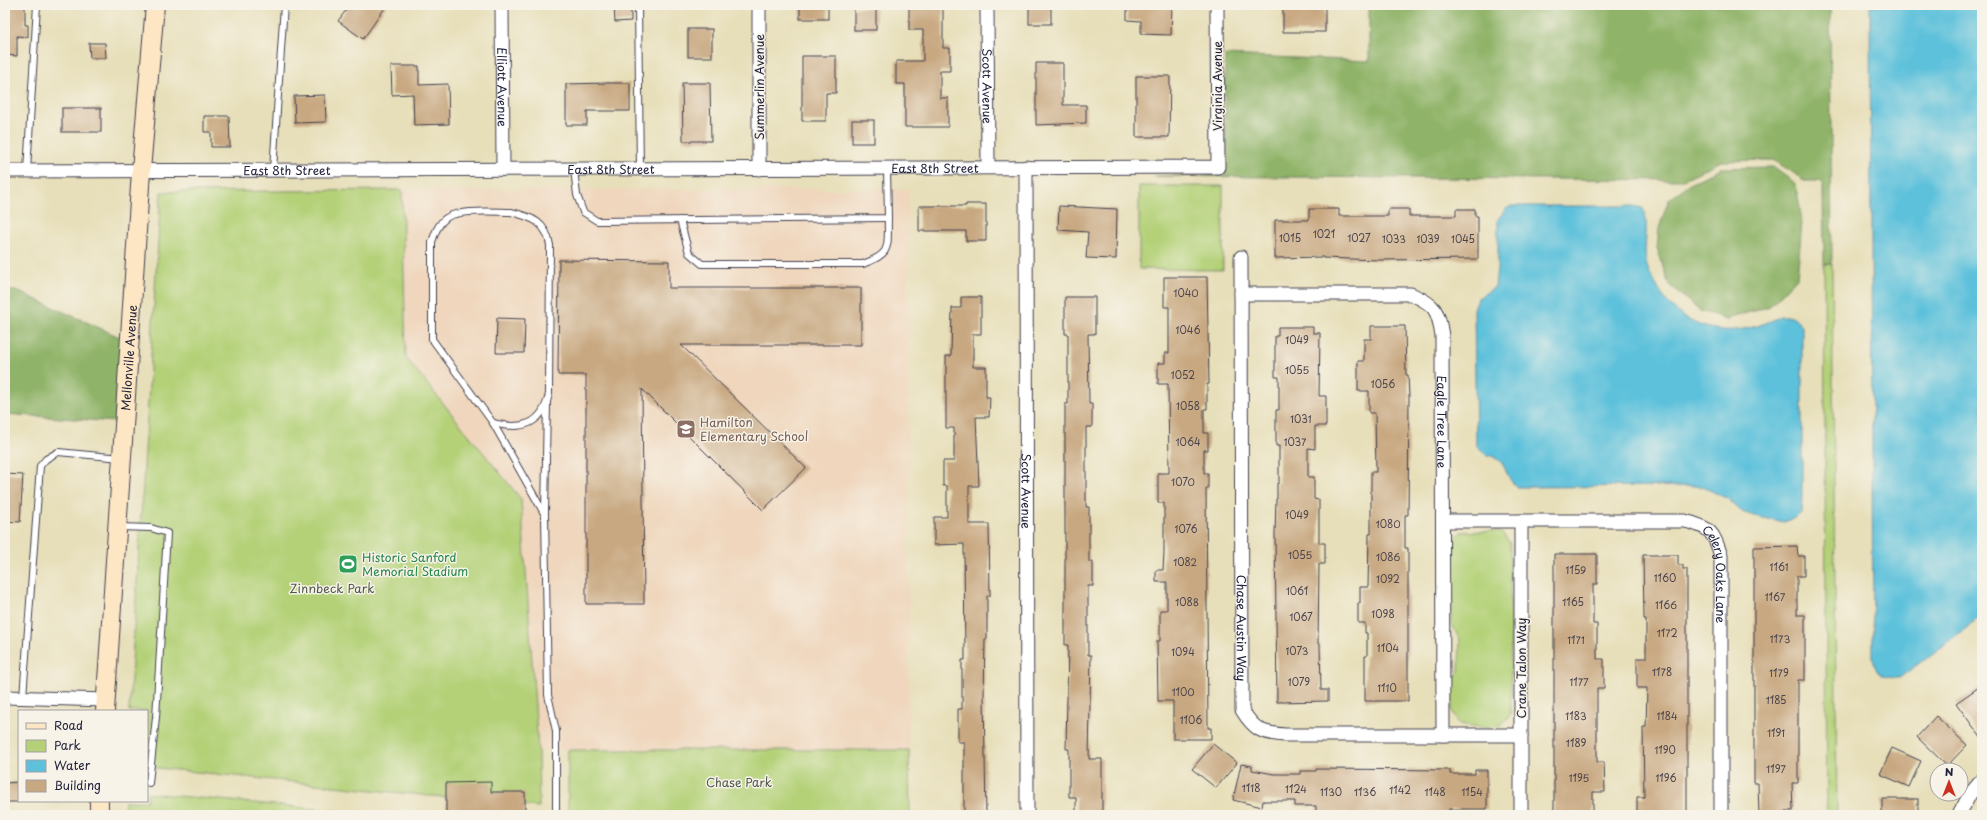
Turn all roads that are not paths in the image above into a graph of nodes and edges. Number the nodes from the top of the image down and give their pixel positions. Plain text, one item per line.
1 (37, 5) edge
2 (155, 5) edge
3 (284, 5) edge
4 (502, 5) edge
5 (638, 5) edge
6 (758, 5) edge
7 (987, 5) edge
8 (1217, 5) edge
9 (988, 167) junction
10 (1026, 167) junction
11 (1218, 167) joint
12 (887, 168) junction
13 (503, 169) junction
14 (574, 169) junction
15 (640, 169) junction
16 (759, 169) junction
17 (273, 170) junction
18 (5, 171) edge
19 (26, 171) junction
20 (141, 171) junction
21 (888, 218) junction
22 (680, 220) junction
23 (1241, 257) dead end
24 (1241, 294) junction
25 (547, 402) junction
26 (493, 423) junction
27 (122, 458) junction
28 (545, 515) junction
29 (1443, 521) junction
30 (1521, 521) junction
31 (118, 527) junction
32 (5, 696) edge
33 (22, 697) junction
34 (106, 706) edge
35 (1443, 735) junction
36 (1521, 735) junction
37 (1982, 780) edge
38 (148, 782) edge
39 (100, 802) edge
40 (98, 815) edge
41 (556, 815) edge
42 (1027, 815) edge
43 (1521, 815) edge
44 (1721, 815) edge
45 (1959, 815) edge

1 - 19 lane
2 - 20 street, Mellonville Avenue
3 - 17 lane
4 - 13 street, Elliott Avenue
5 - 15 lane
6 - 16 street, Summerlin Avenue
7 - 9 street, Scott Avenue
8 - 11 street, Virginia Avenue
9 - 10 street, East 8th Street
9 - 12 street, East 8th Street
10 - 11 street, East 8th Street
10 - 42 street, Scott Avenue
12 - 16 street, East 8th Street
12 - 21 lane
13 - 14 street, East 8th Street
13 - 17 street, East 8th Street
14 - 15 street, East 8th Street
14 - 22 lane
15 - 16 street, East 8th Street
17 - 20 street, East 8th Street
18 - 19 street, East 8th Street
19 - 20 street, East 8th Street
20 - 27 street, Mellonville Avenue
21 - 22 lane
21 - 22 lane
23 - 24 street, Chase Austin Way
24 - 29 street, Eagle Tree Lane
24 - 35 street, Chase Austin Way
25 - 26 lane
25 - 26 lane
25 - 28 lane
26 - 28 lane
27 - 31 street, Mellonville Avenue
27 - 33 lane
28 - 41 lane
29 - 30 street, Celery Oaks Lane
29 - 35 street, Eagle Tree Lane
30 - 36 street, Crane Talon Way
30 - 44 street, Celery Oaks Lane
31 - 34 street, Mellonville Avenue
31 - 38 lane
32 - 33 street
33 - 34 street
35 - 36 street, Chase Austin Way
36 - 43 street, Crane Talon Way
37 - 45 street
39 - 40 street

